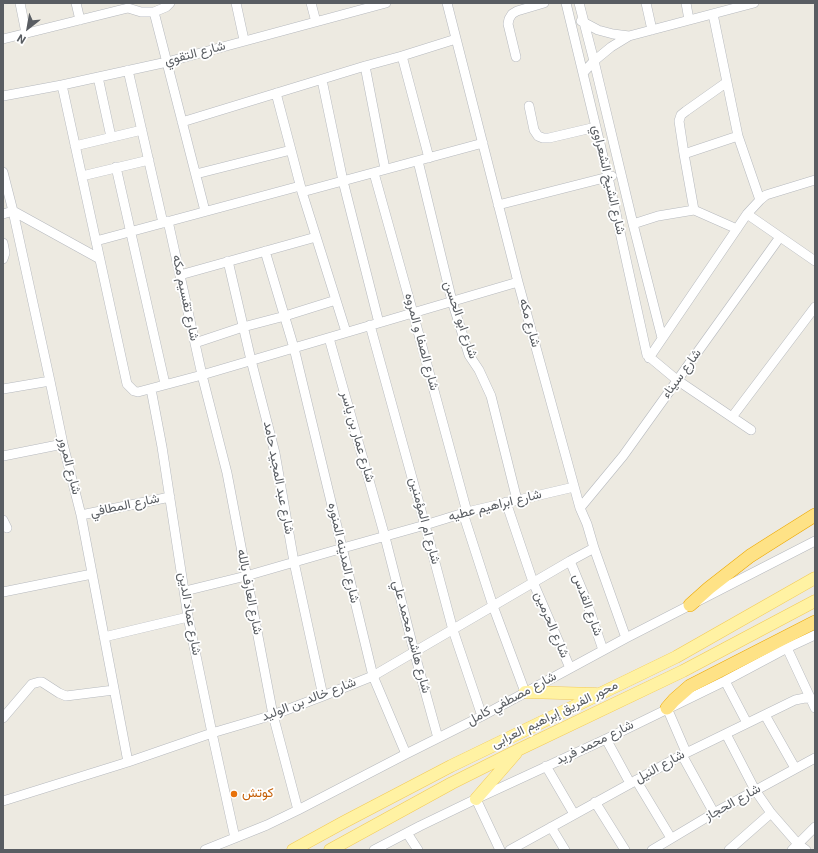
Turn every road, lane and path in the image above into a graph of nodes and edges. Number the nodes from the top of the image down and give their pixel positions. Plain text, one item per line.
1 (20, 3) edge
2 (76, 3) edge
3 (170, 3) edge
4 (236, 3) edge
5 (311, 3) edge
6 (386, 3) edge
7 (447, 3) edge
8 (544, 3) edge
9 (566, 3) edge
10 (579, 3) edge
11 (646, 3) edge
12 (686, 3) edge
13 (754, 3) edge
14 (735, 5) edge
15 (127, 6) edge
16 (154, 12) junction
17 (569, 13) junction
18 (714, 14) junction
19 (80, 20) junction
20 (690, 20) junction
21 (316, 22) junction
22 (584, 24) junction
23 (652, 30) junction
24 (26, 33) junction
25 (629, 36) junction
26 (3, 39) edge
27 (456, 39) junction
28 (244, 40) junction
29 (402, 56) junction
30 (516, 57) dead end
31 (594, 61) junction
32 (167, 62) junction
33 (365, 66) junction
34 (128, 70) junction
35 (583, 73) junction
36 (98, 77) junction
37 (322, 80) junction
38 (727, 82) junction
39 (62, 85) junction
40 (276, 94) junction
41 (3, 96) edge
42 (529, 106) dead end
43 (182, 122) junction
44 (596, 127) junction
45 (142, 130) junction
46 (738, 136) junction
47 (111, 137) junction
48 (483, 143) junction
49 (75, 146) junction
50 (291, 150) junction
51 (684, 154) junction
52 (429, 158) junction
53 (149, 160) junction
54 (418, 160) junction
55 (116, 168) junction
56 (385, 169) junction
57 (3, 172) edge
58 (374, 173) junction
59 (196, 174) junction
60 (621, 174) junction
61 (82, 176) junction
62 (608, 177) junction
63 (815, 180) edge
64 (343, 181) junction
65 (301, 189) junction
66 (760, 200) junction
67 (498, 205) junction
68 (694, 210) junction
69 (13, 211) junction
70 (205, 211) junction
71 (3, 214) edge
72 (747, 214) junction
73 (165, 222) junction
74 (633, 224) junction
75 (737, 229) junction
76 (130, 232) junction
77 (316, 237) junction
78 (780, 237) junction
79 (96, 241) junction
80 (3, 243) edge
81 (265, 251) junction
82 (3, 259) edge
83 (100, 259) junction
84 (228, 261) junction
85 (815, 261) edge
86 (180, 275) junction
87 (518, 282) junction
88 (336, 300) junction
89 (452, 301) junction
90 (815, 307) edge
91 (413, 313) junction
92 (285, 316) junction
93 (375, 324) junction
94 (243, 326) junction
95 (346, 332) junction
96 (329, 338) junction
97 (662, 338) junction
98 (195, 343) junction
99 (294, 348) junction
100 (649, 358) junction
101 (251, 360) junction
102 (202, 375) junction
103 (677, 380) junction
104 (50, 381) junction
105 (165, 384) junction
106 (3, 389) edge
107 (151, 389) junction
108 (732, 417) junction
109 (751, 430) dead end
110 (63, 444) junction
111 (3, 456) edge
112 (574, 487) junction
113 (170, 497) junction
114 (517, 500) junction
115 (506, 502) junction
116 (580, 508) junction
117 (465, 512) junction
118 (815, 515) edge
119 (81, 516) junction
120 (425, 525) junction
121 (385, 537) junction
122 (815, 541) edge
123 (343, 548) junction
124 (594, 548) junction
125 (570, 561) junction
126 (294, 562) junction
127 (92, 574) junction
128 (246, 576) junction
129 (815, 578) edge
130 (533, 582) junction
131 (185, 591) junction
132 (3, 592) edge
133 (815, 601) edge
134 (690, 605) junction
135 (493, 606) junction
136 (188, 617) junction
137 (815, 622) edge
138 (453, 630) junction
139 (815, 635) edge
140 (104, 637) junction
141 (626, 638) junction
142 (787, 648) junction
143 (603, 650) junction
144 (414, 651) junction
145 (570, 668) junction
146 (373, 676) junction
147 (725, 681) junction
148 (114, 690) junction
149 (525, 692) junction
150 (599, 694) junction
151 (324, 696) junction
152 (813, 699) edge
153 (667, 708) junction
154 (815, 708) edge
155 (273, 715) junction
156 (765, 715) junction
157 (482, 716) junction
158 (3, 718) edge
159 (747, 723) junction
160 (212, 733) junction
161 (726, 734) junction
162 (438, 738) junction
163 (606, 739) junction
164 (520, 749) junction
165 (684, 753) junction
166 (406, 754) junction
167 (815, 758) edge
168 (128, 762) junction
169 (546, 766) junction
170 (795, 768) junction
171 (633, 782) junction
172 (755, 790) junction
173 (476, 799) junction
174 (3, 801) edge
175 (595, 802) junction
176 (298, 810) junction
177 (714, 813) junction
178 (771, 813) junction
179 (574, 814) junction
180 (551, 827) junction
181 (815, 827) edge
182 (408, 833) junction
183 (235, 838) junction
184 (671, 838) junction
185 (795, 847) edge
186 (659, 848) edge
187 (205, 850) edge
188 (293, 850) edge
189 (330, 850) edge
190 (374, 850) edge
191 (418, 850) edge
192 (500, 850) edge
193 (510, 850) edge
194 (565, 850) edge
195 (625, 850) edge
196 (728, 850) edge
197 (806, 850) edge

1 - 24 street
2 - 19 street
3 - 16 street
4 - 28 street
5 - 21 street
6 - 21 street, شارع التقوي
7 - 27 street, شارع مكه
8 - 30 street
9 - 17 street, شارع الشيخ الشعراوي
10 - 22 street, شارع الشيخ الشعراوي
11 - 23 street
12 - 20 street
13 - 14 street
14 - 18 street
15 - 16 street
15 - 19 street
16 - 32 street
17 - 22 street
17 - 35 street, شارع الشيخ الشعراوي
18 - 20 street
18 - 38 street
19 - 24 street
20 - 23 street
21 - 28 street, شارع التقوي
22 - 25 street
22 - 31 street, شارع الشيخ الشعراوي
23 - 25 street
24 - 26 street
25 - 31 street
27 - 29 street
27 - 48 street, شارع مكه
28 - 32 street, شارع التقوي
29 - 33 street
29 - 52 street
31 - 35 street
31 - 60 street, شارع الشيخ الشعراوي
32 - 34 street, شارع التقوي
32 - 43 street
33 - 37 street
33 - 56 street
34 - 36 street, شارع التقوي
34 - 45 street, شارع تقسيم مكه
35 - 44 street, شارع الشيخ الشعراوي
36 - 39 street, شارع التقوي
36 - 47 street
37 - 40 street
37 - 64 street, شارع ام المؤمنين
38 - 46 street
38 - 51 street
39 - 41 street, شارع التقوي
39 - 49 street
40 - 43 street
40 - 50 street
42 - 44 street
43 - 59 street
44 - 62 street, شارع الشيخ الشعراوي
45 - 47 street
45 - 53 street, شارع تقسيم مكه
46 - 51 street
46 - 66 street
47 - 49 street
48 - 52 street
48 - 67 street, شارع مكه
49 - 61 street
50 - 59 street
50 - 65 street
51 - 68 street
52 - 54 street
53 - 55 street
53 - 73 street, شارع تقسيم مكه
54 - 56 street
54 - 89 street, شارع ابو الحسن
55 - 61 street
55 - 76 street
56 - 58 street
57 - 69 street, شارع المرور
58 - 64 street
58 - 91 street, شارع الصفا و المروه
59 - 70 street
60 - 62 street
60 - 74 street, شارع الشيخ الشعراوي
61 - 79 street
62 - 67 street
62 - 100 street, شارع الشيخ الشعراوي
63 - 66 street
64 - 65 street
64 - 93 street, شارع ام المؤمنين
65 - 70 street
65 - 77 street
66 - 72 street
67 - 87 street, شارع مكه
68 - 74 street
68 - 75 street
69 - 71 street
69 - 83 street
69 - 104 street, شارع المرور
70 - 73 street
72 - 75 street
72 - 78 street
73 - 76 street
73 - 86 street, شارع تقسيم مكه
74 - 97 street, شارع الشيخ الشعراوي
75 - 97 street
76 - 79 street
76 - 105 street
77 - 81 street
77 - 88 street
78 - 85 street
78 - 103 street, شارع سيناء
79 - 83 street
80 - 82 street
81 - 84 street
81 - 92 street, شارع المدينه المنوره
83 - 107 street
84 - 86 street
84 - 94 street, شارع عبد المجيد حامد
86 - 98 street, شارع تقسيم مكه
87 - 89 street
87 - 112 street, شارع مكه
88 - 92 street
88 - 95 street
89 - 91 street
89 - 114 street, شارع ابو الحسن
90 - 108 street
91 - 93 street
91 - 117 street, شارع الصفا و المروه
92 - 94 street
92 - 99 street, شارع المدينه المنوره
93 - 95 street
93 - 120 street, شارع ام المؤمنين
94 - 98 street
94 - 101 street, شارع عبد المجيد حامد
95 - 96 street
96 - 99 street
96 - 121 street, شارع عمار بن ياسر
97 - 100 street
98 - 102 street, شارع تقسيم مكه
99 - 101 street
99 - 123 street, شارع المدينه المنوره
100 - 103 street
101 - 102 street
101 - 126 street, شارع عبد المجيد حامد
102 - 105 street
102 - 128 street, شارع العارف بالله
103 - 108 street
103 - 116 street, شارع سيناء
104 - 106 street
104 - 110 street, شارع المرور
105 - 107 street
107 - 113 street, شارع عماد الدين
108 - 109 street
110 - 111 street
110 - 119 street, شارع المرور
112 - 114 street, شارع ابراهيم عطيه
112 - 116 street, شارع مكه
113 - 119 street, شارع المطافي
113 - 131 street, شارع عماد الدين
114 - 115 street, شارع ابراهيم عطيه
115 - 117 street, شارع ابراهيم عطيه
115 - 130 street, شارع الحرمين
116 - 124 street, شارع مكه
117 - 120 street, شارع ابراهيم عطيه
117 - 135 street, شارع الصفا و المروه
118 - 134 highway
119 - 127 street, شارع المرور
120 - 121 street, شارع ابراهيم عطيه
120 - 138 street, شارع ام المؤمنين
121 - 123 street, شارع ابراهيم عطيه
121 - 144 street, شارع هاشم محمد علي
122 - 134 street, شارع مصطفي كامل
123 - 126 street, شارع ابراهيم عطيه
123 - 146 street, شارع المدينه المنوره
124 - 125 street, شارع خالد بن الوليد
124 - 141 street, شارع مكه
125 - 130 street, شارع خالد بن الوليد
125 - 143 street, شارع القدس
126 - 128 street, شارع ابراهيم عطيه
126 - 151 street, شارع عبد المجيد حامد
127 - 132 street
127 - 140 street, شارع المرور
128 - 131 street, شارع ابراهيم عطيه
128 - 155 street, شارع العارف بالله
129 - 150 main road, محور الفريق إبراهيم العرابى
130 - 135 street, شارع خالد بن الوليد
130 - 145 street, شارع الحرمين
131 - 136 street, شارع عماد الدين
133 - 164 main road, محور الفريق إبراهيم العرابى
134 - 141 street, شارع مصطفي كامل
135 - 138 street, شارع خالد بن الوليد
135 - 149 street, شارع الصفا و المروه
136 - 140 street
136 - 160 street, شارع عماد الدين
137 - 153 highway
138 - 144 street, شارع خالد بن الوليد
138 - 157 street, شارع ام المؤمنين
139 - 142 street, شارع محمد فريد
140 - 148 street, شارع المرور
141 - 143 street, شارع مصطفي كامل
142 - 147 street, شارع محمد فريد
142 - 152 street
143 - 145 street, شارع مصطفي كامل
144 - 146 street, شارع خالد بن الوليد
144 - 162 street, شارع هاشم محمد علي
145 - 149 street, شارع مصطفي كامل
146 - 151 street, شارع خالد بن الوليد
146 - 166 street, شارع المدينه المنوره
147 - 153 street, شارع محمد فريد
147 - 159 street
148 - 158 street
148 - 168 street, شارع المرور
149 - 150 main road
149 - 157 street, شارع مصطفي كامل
150 - 188 main road, محور الفريق إبراهيم العرابى
151 - 155 street, شارع خالد بن الوليد
152 - 154 street
152 - 156 street, شارع النيل
153 - 163 street, شارع محمد فريد
153 - 165 street
155 - 160 street, شارع خالد بن الوليد
155 - 176 street, شارع العارف بالله
156 - 159 street, شارع النيل
156 - 170 street
157 - 162 street, شارع مصطفي كامل
159 - 161 street, شارع النيل
160 - 168 street, شارع خالد بن الوليد
160 - 183 street, شارع عماد الدين
161 - 165 street, شارع النيل
161 - 172 street
162 - 166 street, شارع مصطفي كامل
163 - 169 street, شارع محمد فريد
163 - 171 street
164 - 173 main road
164 - 189 main road, محور الفريق إبراهيم العرابى
165 - 171 street, شارع النيل
165 - 177 street
166 - 176 street, شارع مصطفي كامل
167 - 170 street, شارع الحجاز
168 - 174 street, شارع خالد بن الوليد
169 - 173 street, شارع محمد فريد
169 - 179 street
170 - 172 street, شارع الحجاز
171 - 175 street, شارع النيل
171 - 184 street
172 - 177 street, شارع الحجاز
172 - 178 street
173 - 182 street, شارع محمد فريد
173 - 192 street
175 - 179 street, شارع النيل
175 - 195 street
176 - 183 street, شارع مصطفي كامل
177 - 184 street, شارع الحجاز
178 - 185 street
178 - 196 street
179 - 180 street, شارع النيل
180 - 193 street, شارع النيل
180 - 194 street
181 - 185 street
182 - 190 street, شارع محمد فريد
182 - 191 street
183 - 187 street, شارع مصطفي كامل
184 - 186 street, شارع الحجاز
185 - 197 street

